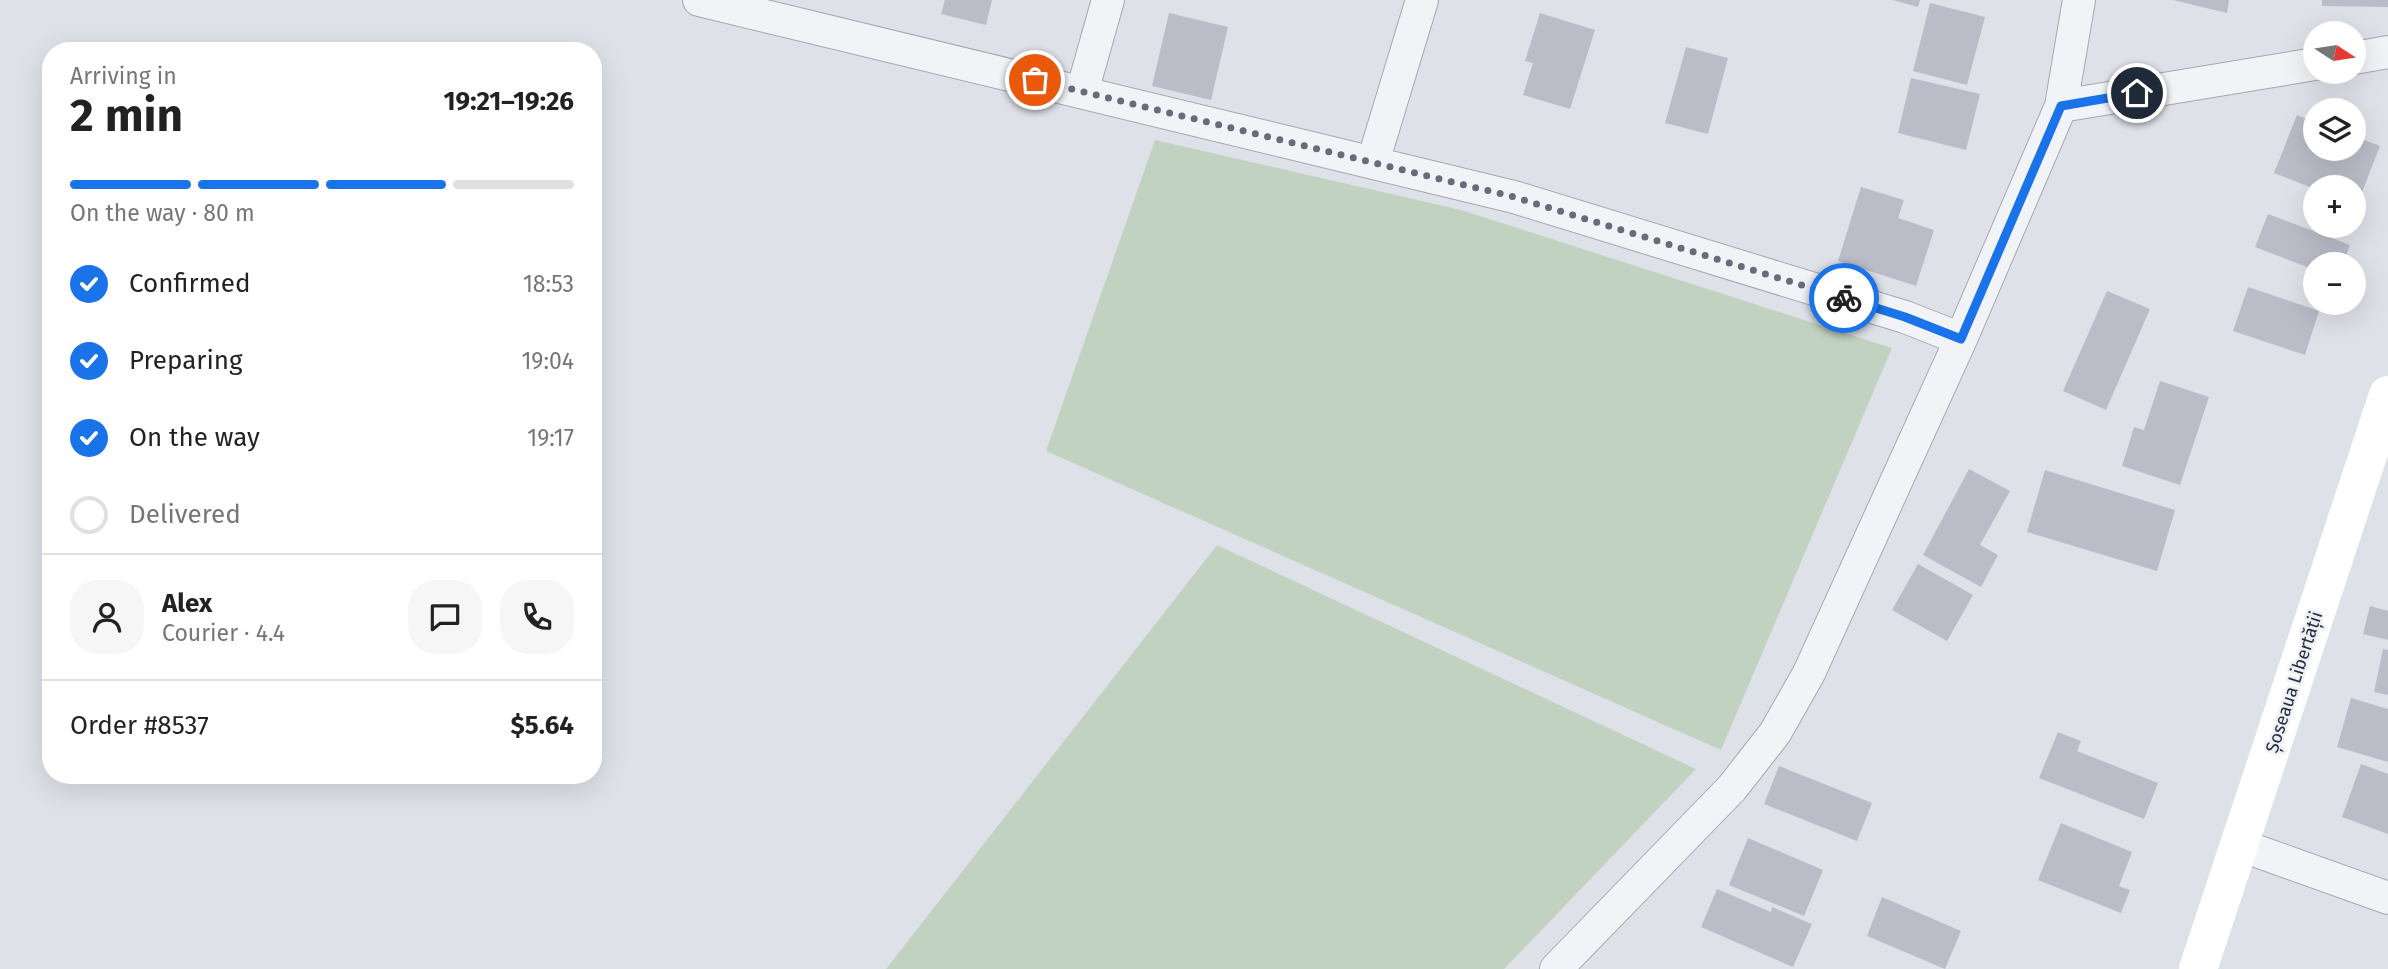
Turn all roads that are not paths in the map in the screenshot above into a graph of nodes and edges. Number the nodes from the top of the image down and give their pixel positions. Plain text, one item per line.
1 (1108, 0) edge
2 (1422, 0) edge
3 (2079, 0) edge
4 (709, 1) edge
5 (2388, 52) edge
6 (2366, 56) edge
7 (2303, 66) edge
8 (1082, 92) junction
9 (2061, 106) junction
10 (1373, 162) junction
11 (1961, 339) junction
12 (2388, 395) edge
13 (2240, 845) junction
14 (2388, 898) edge
15 (1556, 969) edge
16 (2198, 969) edge

1 - 8 street
2 - 10 street
3 - 9 street
4 - 8 street
5 - 6 street
7 - 9 street
8 - 10 street
9 - 11 street
10 - 11 street
11 - 15 street
12 - 13 main road, Șoseaua Libertății
13 - 14 street
13 - 16 main road, Șoseaua Libertății

